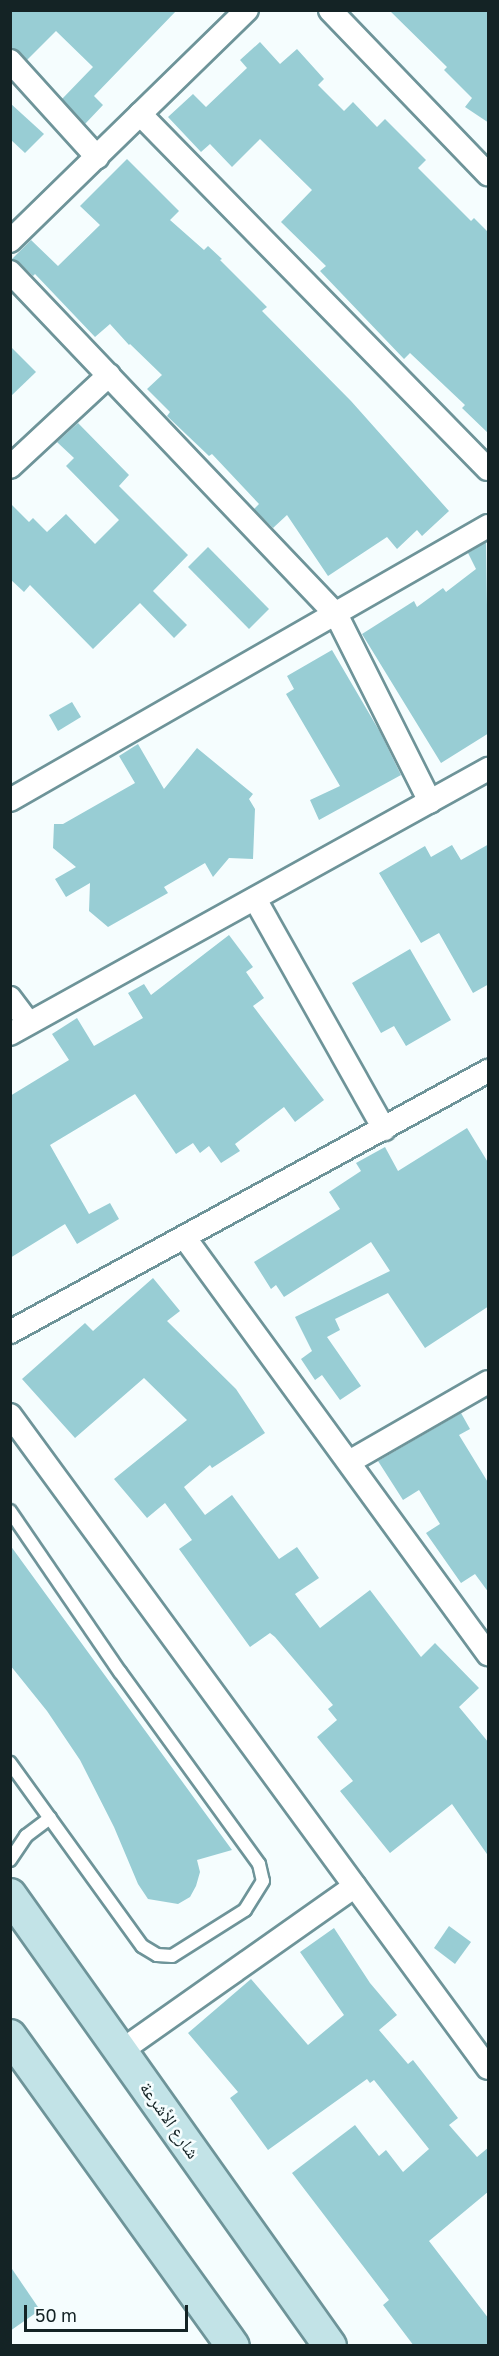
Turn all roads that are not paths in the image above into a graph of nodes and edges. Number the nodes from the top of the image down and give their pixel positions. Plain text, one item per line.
1 (247, 10) edge
2 (330, 10) edge
3 (10, 61) edge
4 (140, 114) junction
5 (97, 157) junction
6 (489, 174) edge
7 (10, 241) edge
8 (10, 272) edge
9 (109, 375) junction
10 (10, 467) edge
11 (489, 469) edge
12 (489, 526) edge
13 (336, 614) junction
14 (489, 770) edge
15 (10, 800) edge
16 (430, 802) junction
17 (255, 899) junction
18 (10, 998) edge
19 (20, 1028) edge
20 (489, 1071) edge
21 (384, 1129) junction
22 (185, 1238) junction
23 (10, 1332) edge
24 (489, 1383) edge
25 (10, 1415) edge
26 (349, 1462) junction
27 (10, 1511) edge
28 (489, 1654) edge
29 (10, 1763) edge
30 (50, 1818) junction
31 (10, 1860) edge
32 (355, 1886) junction
33 (10, 1895) edge
34 (10, 2036) edge
35 (121, 2051) junction
36 (489, 2068) edge
37 (233, 2346) edge
38 (330, 2346) edge

1 - 4 street
2 - 6 street
3 - 5 street
4 - 5 street
4 - 11 street
5 - 7 street
8 - 9 street
9 - 10 street
9 - 13 street
12 - 13 street
13 - 15 street
13 - 16 street
14 - 16 street
16 - 17 street
17 - 19 street
17 - 21 street
18 - 19 street
20 - 21 street
21 - 22 street
22 - 23 street
22 - 26 street
24 - 26 street
25 - 32 street
26 - 28 street
27 - 30 lane
29 - 30 lane
30 - 31 lane
32 - 35 street
32 - 36 street
33 - 35 street, شارع الأشرعة
34 - 37 street
35 - 38 street, شارع الأشرعة

